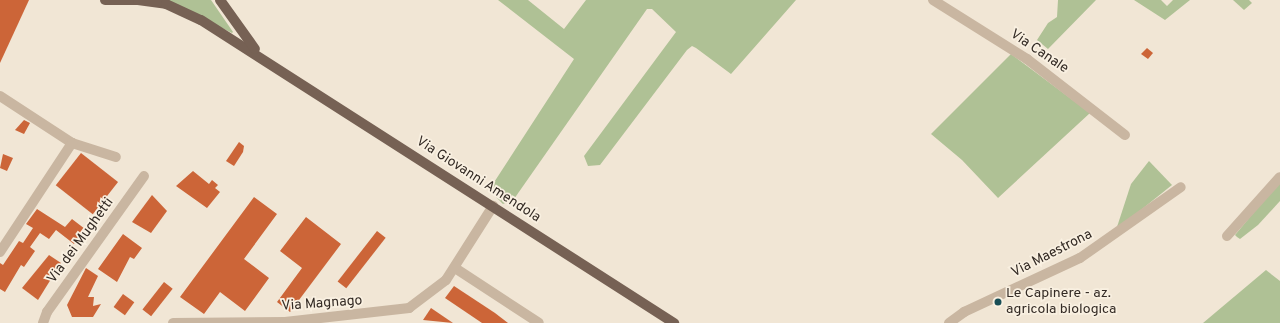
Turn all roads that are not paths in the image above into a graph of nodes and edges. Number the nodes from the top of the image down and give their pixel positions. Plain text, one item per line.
1 (105, 0) edge
2 (138, 0) edge
3 (220, 0) edge
4 (932, 0) edge
5 (267, 60) junction
6 (0, 96) edge
7 (1125, 135) dead end
8 (72, 142) junction
9 (116, 157) dead end
10 (144, 176) dead end
11 (1280, 176) edge
12 (1181, 187) dead end
13 (492, 206) junction
14 (1227, 236) dead end
15 (0, 252) edge
16 (455, 268) junction
17 (285, 322) edge
18 (43, 323) edge
19 (173, 323) edge
20 (206, 323) edge
21 (221, 323) edge
22 (539, 323) edge
23 (674, 323) edge
24 (949, 323) edge

1 - 2 main road, Via Giovanni Amendola
2 - 5 main road, Via Giovanni Amendola
3 - 5 main road, Via Giovanni Amendola
4 - 7 street, Via Canale
5 - 13 main road, Via Giovanni Amendola
6 - 8 street
8 - 9 street
8 - 15 street
10 - 18 street, Via dei Mughetti
11 - 14 street
12 - 24 street, Via Maestrona
13 - 16 street, Via Magnago
13 - 23 main road, Via Giovanni Amendola
16 - 17 street, Via Magnago
16 - 22 street
17 - 21 street, Via Magnago
19 - 20 street, Via Magnago
20 - 21 street, Via Magnago

